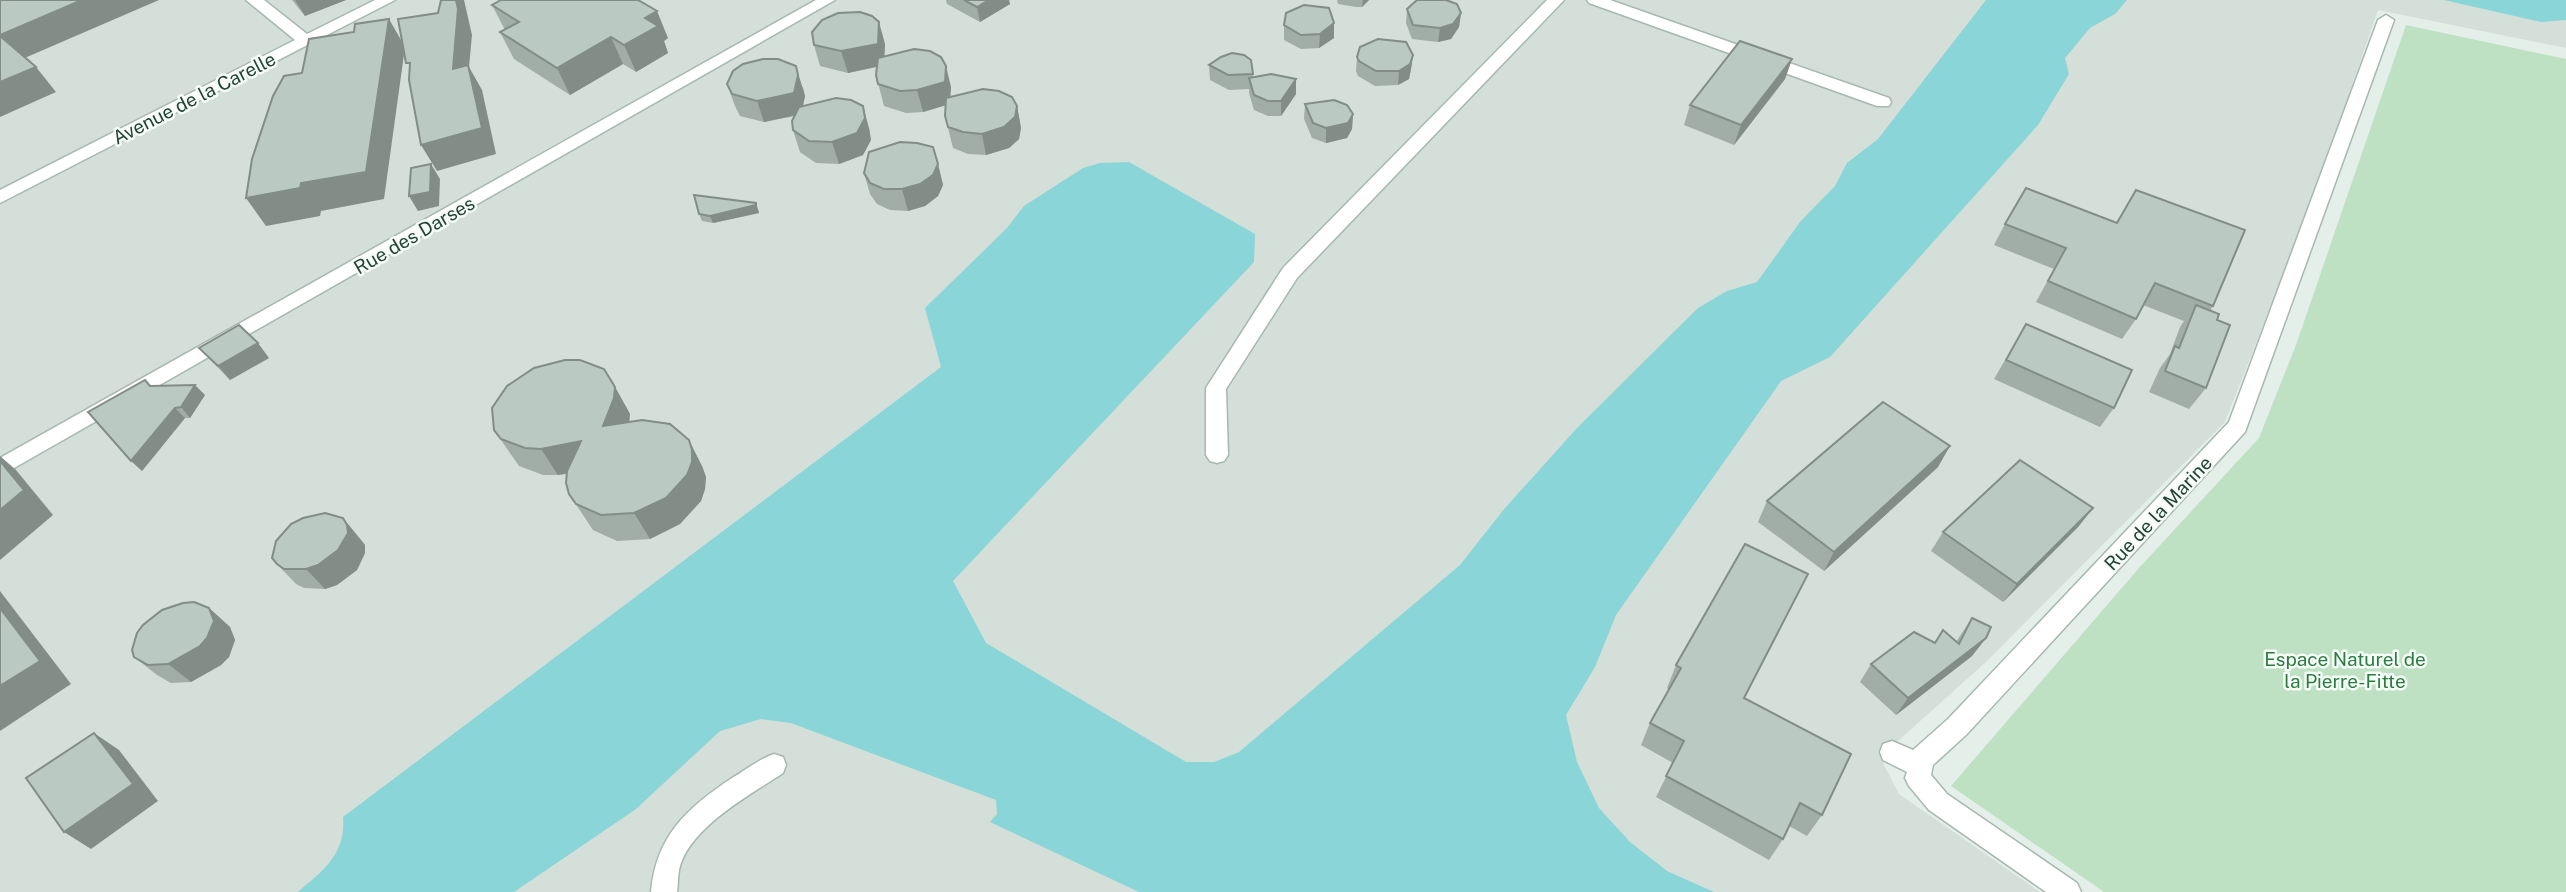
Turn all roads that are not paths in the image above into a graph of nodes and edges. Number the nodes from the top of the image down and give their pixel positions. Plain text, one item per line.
1 (254, 0) edge
2 (387, 0) edge
3 (827, 0) edge
4 (1556, 0) edge
5 (1595, 0) edge
6 (2386, 20) dead end
7 (306, 41) junction
8 (1883, 102) dead end
9 (0, 197) edge
10 (1217, 455) dead end
11 (0, 468) edge
12 (1892, 752) dead end
13 (774, 765) dead end
14 (1920, 766) junction
15 (664, 892) edge
16 (2068, 892) edge

1 - 7 street
2 - 7 street, Avenue de la Carelle
3 - 11 street, Rue des Darses
4 - 10 street
5 - 8 street
6 - 14 street, Rue de la Marine
7 - 9 street, Avenue de la Carelle
12 - 14 street
13 - 15 street
14 - 16 street

